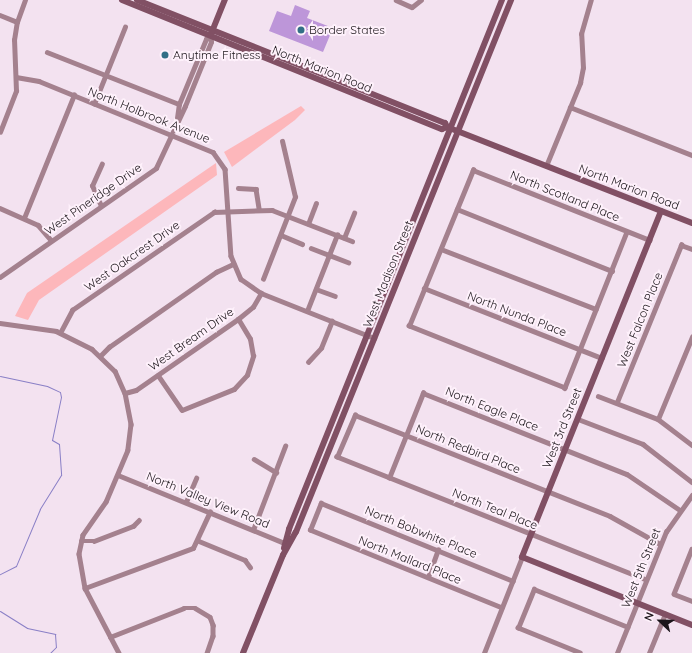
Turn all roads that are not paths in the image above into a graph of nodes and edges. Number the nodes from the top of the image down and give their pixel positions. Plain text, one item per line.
1 (26, 0) edge
2 (122, 0) edge
3 (137, 0) edge
4 (225, 0) edge
5 (396, 0) edge
6 (421, 0) edge
7 (502, 0) edge
8 (511, 0) edge
9 (591, 0) edge
10 (0, 15) edge
11 (17, 22) junction
12 (125, 27) dead end
13 (211, 34) junction
14 (46, 52) dead end
15 (106, 75) junction
16 (16, 78) junction
17 (74, 95) junction
18 (94, 104) junction
19 (179, 104) junction
20 (570, 107) junction
21 (176, 122) junction
22 (451, 129) junction
23 (0, 132) edge
24 (171, 134) junction
25 (282, 141) dead end
26 (692, 155) edge
27 (102, 164) dead end
28 (546, 166) junction
29 (238, 188) dead end
30 (316, 203) dead end
31 (101, 206) junction
32 (0, 208) edge
33 (259, 209) junction
34 (457, 209) junction
35 (228, 210) junction
36 (661, 211) junction
37 (354, 213) dead end
38 (289, 216) junction
39 (24, 218) junction
40 (692, 223) edge
41 (308, 224) junction
42 (627, 232) junction
43 (281, 235) junction
44 (338, 235) junction
45 (344, 238) junction
46 (51, 240) junction
47 (650, 240) junction
48 (352, 241) dead end
49 (302, 244) dead end
50 (311, 248) dead end
51 (692, 249) edge
52 (440, 250) junction
53 (330, 255) junction
54 (348, 262) dead end
55 (233, 264) junction
56 (612, 271) junction
57 (0, 277) edge
58 (263, 279) dead end
59 (424, 288) junction
60 (316, 289) junction
61 (261, 293) junction
62 (335, 296) dead end
63 (596, 309) junction
64 (307, 311) junction
65 (238, 319) junction
66 (332, 321) junction
67 (0, 323) edge
68 (60, 333) junction
69 (367, 335) junction
70 (692, 336) edge
71 (374, 338) junction
72 (580, 349) junction
73 (100, 356) junction
74 (602, 358) junction
75 (308, 362) dead end
76 (158, 375) junction
77 (125, 394) junction
78 (598, 396) dead end
79 (617, 402) junction
80 (578, 418) junction
81 (658, 419) junction
82 (406, 435) junction
83 (692, 444) edge
84 (284, 446) dead end
85 (566, 449) junction
86 (338, 457) joint
87 (254, 459) dead end
88 (276, 472) junction
89 (118, 475) junction
90 (196, 478) dead end
91 (389, 478) junction
92 (692, 482) edge
93 (549, 492) junction
94 (692, 495) edge
95 (186, 502) junction
96 (321, 502) joint
97 (680, 510) junction
98 (210, 512) junction
99 (139, 520) dead end
100 (253, 530) junction
101 (532, 535) junction
102 (81, 541) junction
103 (199, 541) junction
104 (287, 544) junction
105 (660, 544) junction
106 (692, 549) edge
107 (438, 550) junction
108 (522, 558) junction
109 (250, 567) dead end
110 (428, 577) junction
111 (646, 580) junction
112 (513, 581) junction
113 (85, 588) junction
114 (692, 601) edge
115 (637, 604) junction
116 (502, 608) junction
117 (665, 614) junction
118 (692, 625) edge
119 (628, 627) junction
120 (110, 637) junction
121 (118, 653) edge
122 (207, 653) edge
123 (243, 653) edge
124 (484, 653) edge
125 (580, 653) edge
126 (617, 653) edge
127 (649, 653) edge

1 - 11 street
2 - 13 street, North Marion Road
3 - 13 street, North Marion Road
4 - 13 street
5 - 6 street
7 - 22 street, West Madison Street
8 - 22 street, West Madison Street
9 - 20 street
10 - 11 street
11 - 16 street
12 - 15 street
13 - 19 street, West Pineridge Drive
13 - 21 street, West Pineridge Drive
13 - 22 street, North Marion Road
14 - 15 street
15 - 18 street
15 - 19 street
16 - 17 street, North Holbrook Avenue
16 - 23 street
17 - 18 street, North Holbrook Avenue
17 - 39 street
18 - 24 street, North Holbrook Avenue
19 - 21 street, West Pineridge Drive
20 - 26 street
20 - 28 street
21 - 24 street, West Pineridge Drive
22 - 28 street, North Marion Road
22 - 69 street, West Madison Street
22 - 71 street, West Madison Street
24 - 31 street, West Pineridge Drive
24 - 35 street, North Holbrook Avenue
25 - 38 street
27 - 31 street
28 - 36 street, North Marion Road
29 - 33 street
30 - 41 street
31 - 46 street, West Pineridge Drive
32 - 39 street
33 - 35 street, West Oakcrest Drive
33 - 38 street, West Oakcrest Drive
34 - 42 street, North Scotland Place
34 - 52 street
34 - 56 street
35 - 55 street, North Holbrook Avenue
35 - 68 street, West Oakcrest Drive
36 - 40 street, North Marion Road
36 - 47 street, West 3rd Street
37 - 45 street
38 - 41 street, West Oakcrest Drive
38 - 43 street
39 - 46 street
41 - 44 street, West Oakcrest Drive
42 - 47 street, North Scotland Place
42 - 56 street
43 - 49 street
43 - 58 street
44 - 45 street, West Oakcrest Drive
44 - 53 street
45 - 48 street, West Oakcrest Drive
46 - 57 street, West Pineridge Drive
47 - 74 street, West 3rd Street
50 - 53 street
51 - 79 street, West Falcon Place
52 - 59 street
52 - 63 street
53 - 54 street
53 - 60 street
55 - 61 street, North Holbrook Avenue
55 - 73 street
56 - 63 street
59 - 72 street, North Nunda Place
59 - 72 street
60 - 62 street
60 - 64 street
61 - 64 street, North Holbrook Avenue
61 - 65 street, West Bream Drive
63 - 72 street
64 - 66 street, North Holbrook Avenue
65 - 76 street, West Bream Drive
65 - 76 street
66 - 69 street, North Holbrook Avenue
66 - 75 street
67 - 68 street
68 - 73 street
69 - 71 street, North Holbrook Avenue
69 - 104 street, West Madison Street
70 - 81 street
71 - 104 street, West Madison Street
72 - 74 street, North Nunda Place
73 - 77 street
74 - 80 street, West 3rd Street
76 - 77 street, West Bream Drive
77 - 89 street
78 - 79 street
79 - 81 street
80 - 85 street, West 3rd Street
80 - 92 street
81 - 83 street
82 - 85 street, North Eagle Place
82 - 86 street, North Redbird Place
82 - 91 street
82 - 93 street, North Redbird Place
84 - 88 street
85 - 93 street, West 3rd Street
85 - 97 street, North Eagle Place
86 - 91 street, North Teal Place
87 - 88 street
88 - 100 street
89 - 95 street, North Valley View Road
89 - 102 street
90 - 95 street
91 - 101 street, North Teal Place
93 - 101 street, West 3rd Street
93 - 105 street, North Redbird Place
94 - 97 street, West 5th Street
95 - 98 street, North Valley View Road
96 - 107 street, North Bobwhite Place
96 - 110 street, North Mallard Place
97 - 105 street, West 5th Street
98 - 100 street, North Valley View Road
98 - 103 street
99 - 102 street
100 - 104 street, North Valley View Road
101 - 108 street, West 3rd Street
101 - 111 street, North Teal Place
102 - 113 street
103 - 109 street
103 - 113 street
104 - 123 street, West Madison Street
105 - 111 street, West 5th Street
106 - 114 street
107 - 110 street
107 - 112 street, North Bobwhite Place
108 - 112 street, West 3rd Street
108 - 115 street
110 - 116 street, North Mallard Place
111 - 115 street, West 5th Street
112 - 116 street, West 3rd Street
113 - 120 street
115 - 117 street
115 - 119 street, West 5th Street
116 - 124 street, West 3rd Street
117 - 118 street
117 - 127 street
119 - 125 street
119 - 126 street, West 5th Street
120 - 121 street
120 - 122 street

